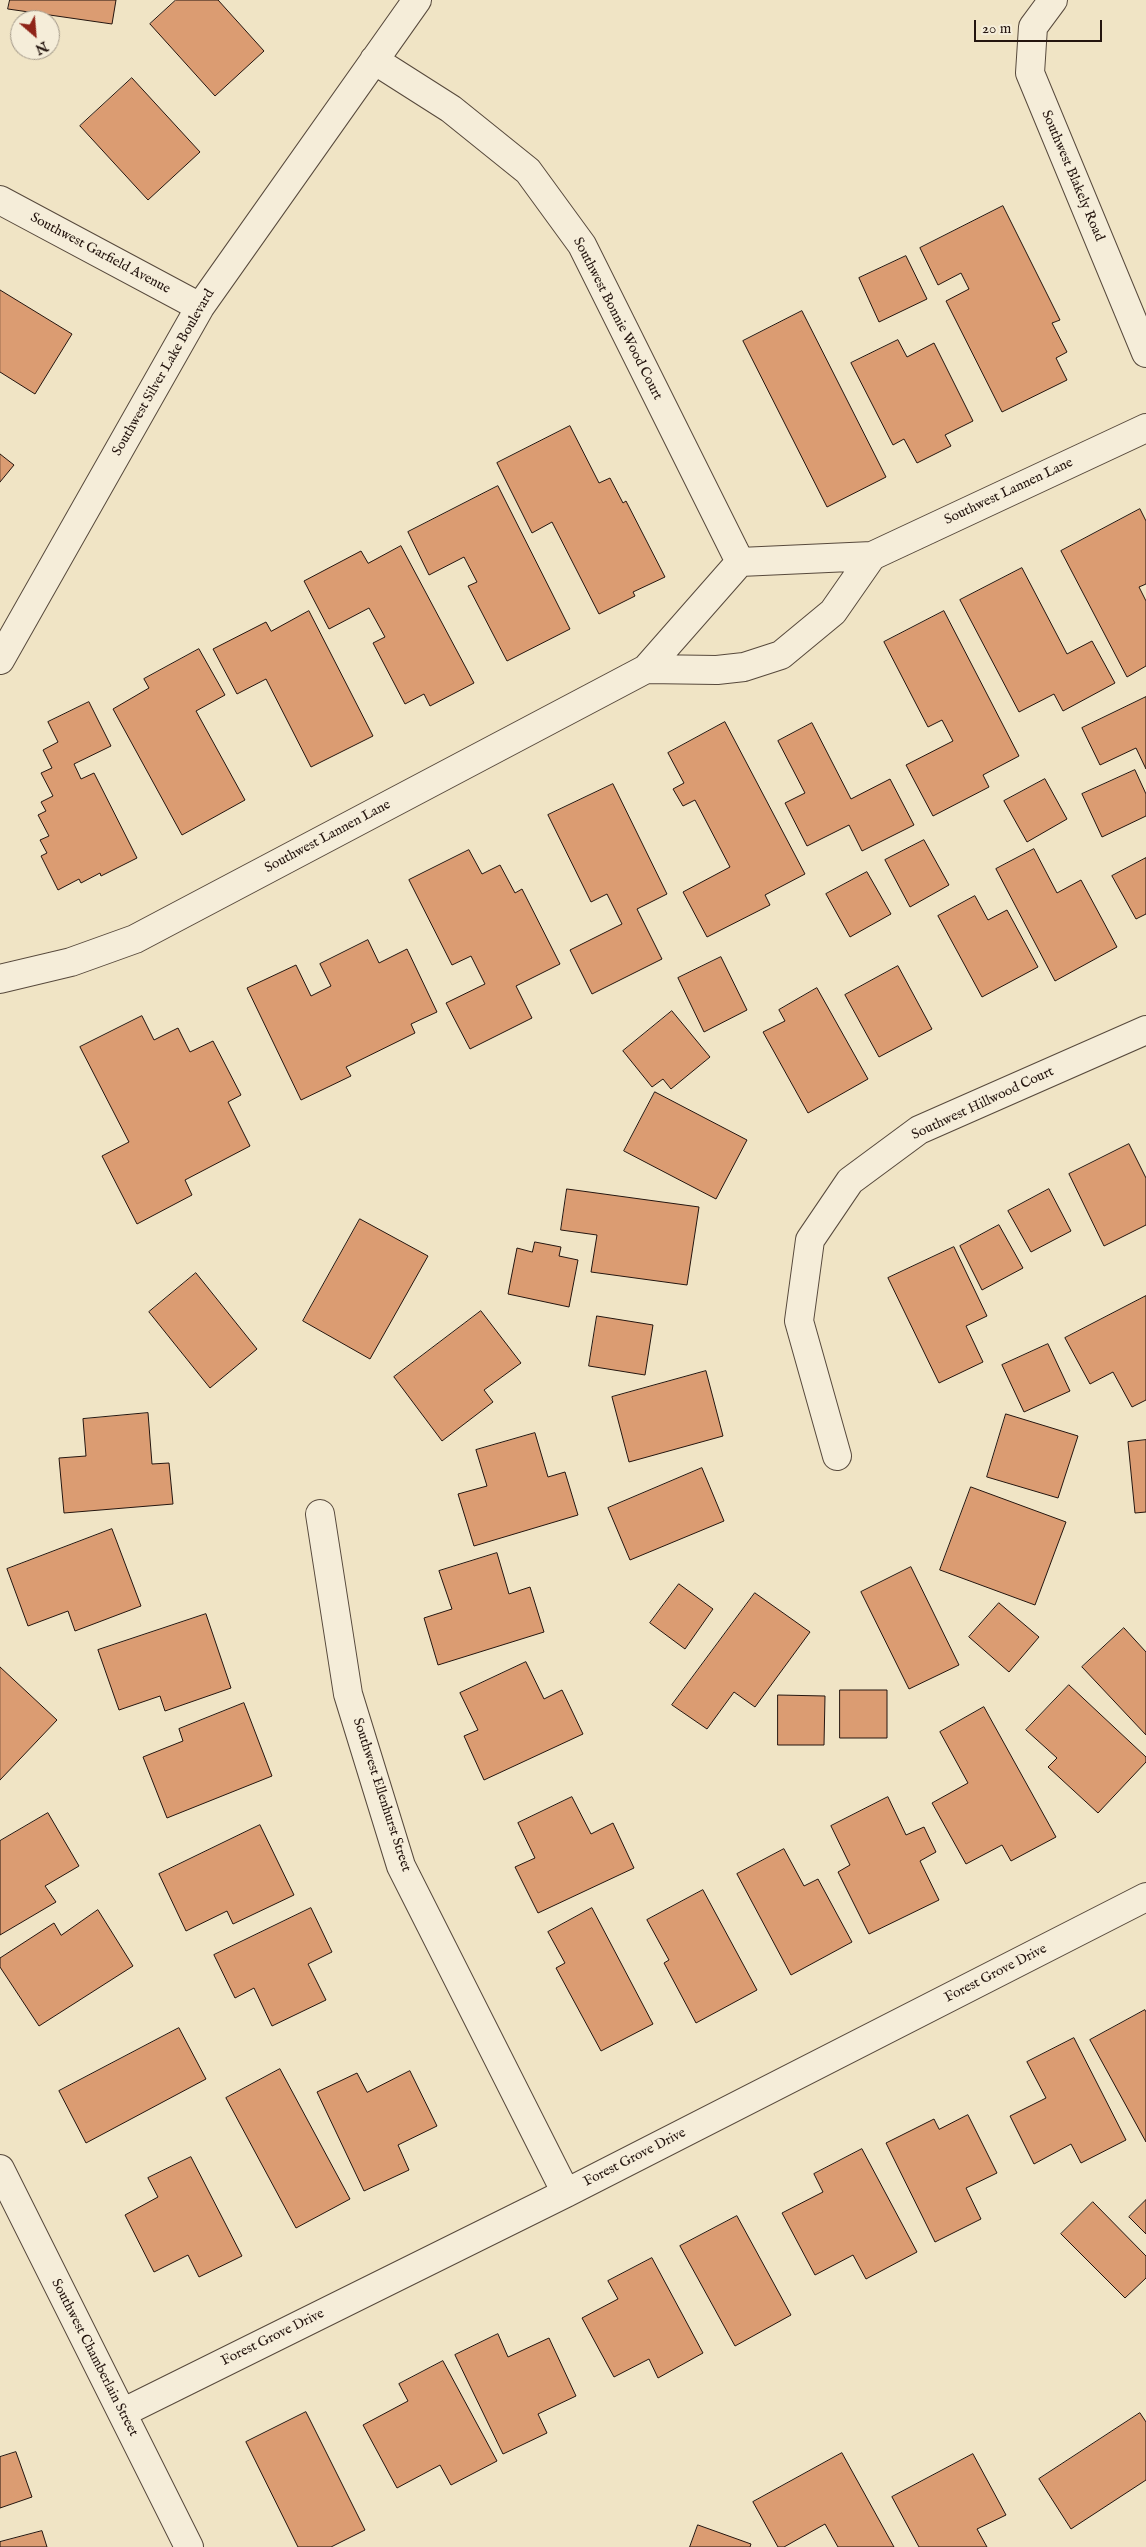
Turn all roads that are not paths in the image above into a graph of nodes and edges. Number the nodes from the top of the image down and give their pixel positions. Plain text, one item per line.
1 (417, 0) edge
2 (1052, 0) edge
3 (374, 60) junction
4 (0, 200) edge
5 (200, 307) junction
6 (1146, 353) edge
7 (1146, 428) edge
8 (872, 556) junction
9 (740, 562) junction
10 (0, 660) edge
11 (646, 668) junction
12 (0, 979) edge
13 (1146, 1030) edge
14 (837, 1456) dead end
15 (320, 1514) dead end
16 (1146, 1897) edge
17 (0, 2169) edge
18 (566, 2193) junction
19 (122, 2413) junction
20 (189, 2547) edge

1 - 3 street, Southwest Silver Lake Boulevard
2 - 6 street, Southwest Blakely Road
3 - 5 street, Southwest Silver Lake Boulevard
3 - 9 street, Southwest Bonnie Wood Court
4 - 5 street, Southwest Garfield Avenue
5 - 10 street, Southwest Silver Lake Boulevard
7 - 8 street, Southwest Lannen Lane
8 - 9 street, Southwest Lannen Lane
8 - 11 street, Southwest Lannen Lane
9 - 11 street, Southwest Lannen Lane
11 - 12 street, Southwest Lannen Lane
13 - 14 street, Southwest Hillwood Court
15 - 18 street, Southwest Ellenhurst Street
16 - 18 street, Forest Grove Drive
17 - 19 street, Southwest Chamberlain Street
18 - 19 street, Forest Grove Drive
19 - 20 street, Southwest Chamberlain Street

